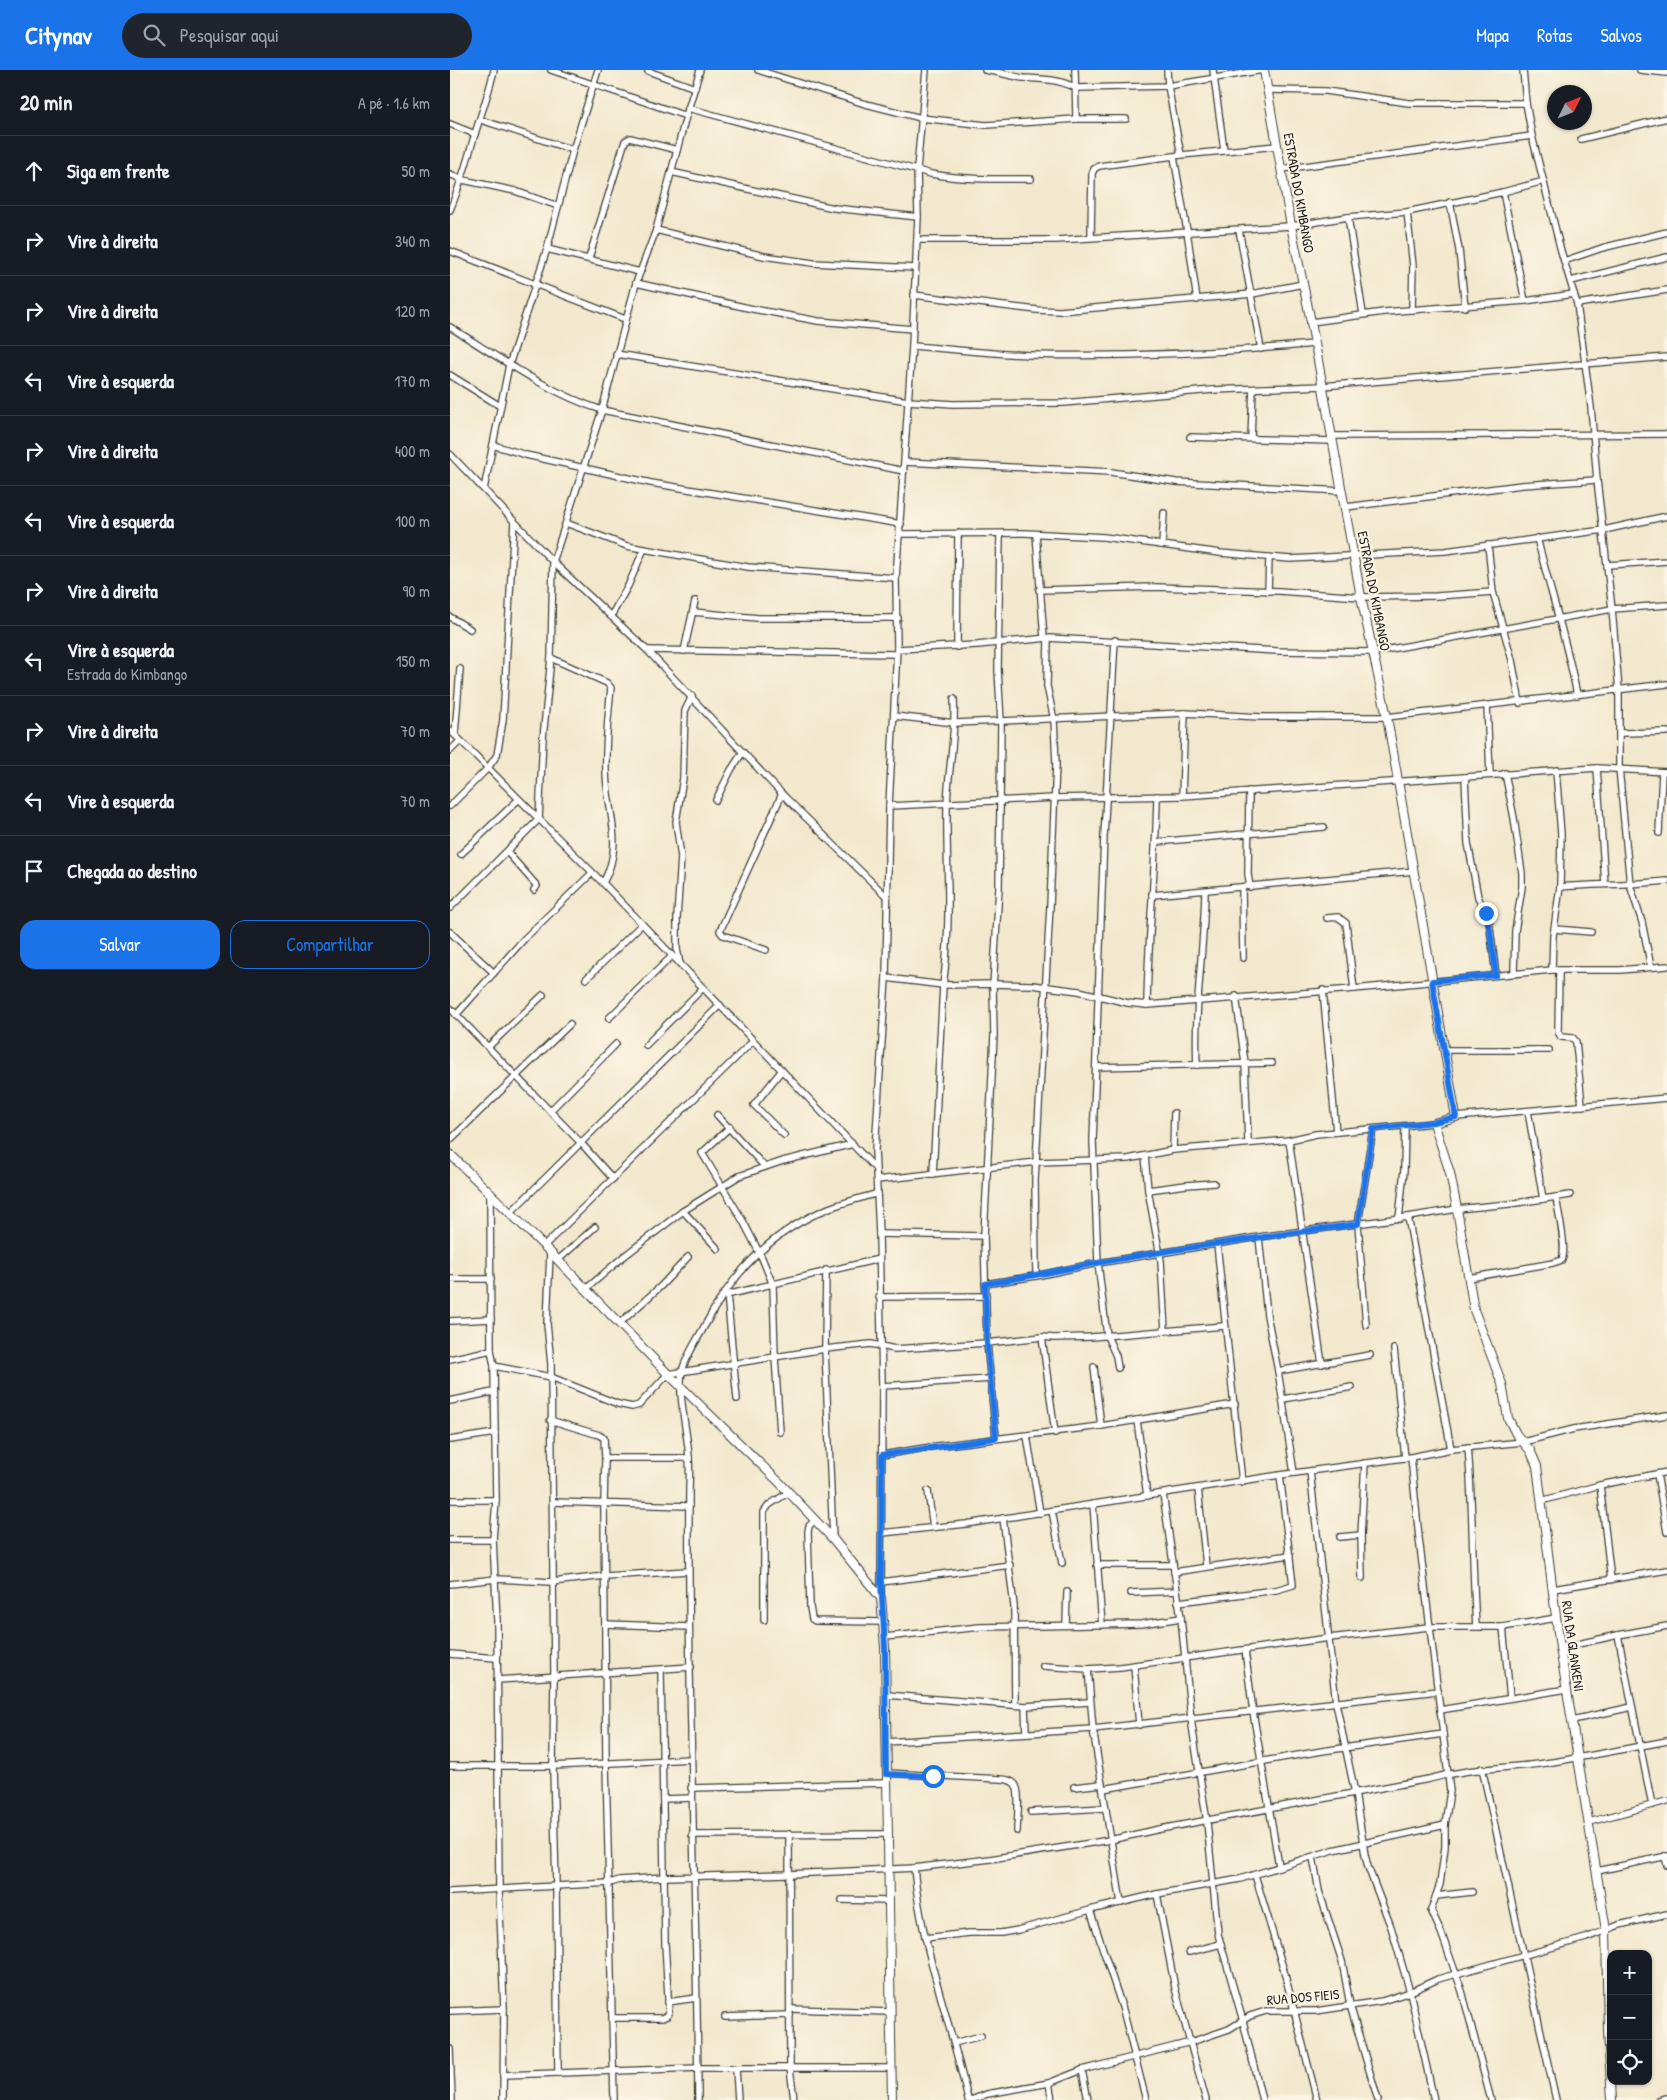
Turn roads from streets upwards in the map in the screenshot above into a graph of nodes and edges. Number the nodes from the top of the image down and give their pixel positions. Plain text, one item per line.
1 (494, 70) edge
2 (550, 70) edge
3 (598, 70) edge
4 (700, 70) edge
5 (758, 70) edge
6 (926, 70) edge
7 (989, 70) edge
8 (1076, 70) edge
9 (1167, 70) edge
10 (1213, 70) edge
11 (1263, 70) edge
12 (1524, 70) edge
13 (1640, 70) edge
14 (648, 71) edge
15 (1667, 72) edge
16 (1214, 79) junction
17 (593, 85) junction
18 (1168, 86) junction
19 (695, 88) junction
20 (1076, 88) junction
21 (1268, 90) junction
22 (1526, 103) junction
23 (688, 108) junction
24 (686, 116) junction
25 (921, 118) junction
26 (1667, 118) edge
27 (1076, 119) junction
28 (1126, 119) dead end
29 (481, 120) junction
30 (450, 124) edge
31 (475, 134) junction
32 (1532, 136) junction
33 (1581, 140) dead end
34 (1278, 146) junction
35 (573, 150) junction
36 (676, 150) junction
37 (1224, 150) junction
38 (1181, 155) junction
39 (1174, 157) junction
40 (918, 169) junction
41 (1282, 169) junction
42 (671, 172) junction
43 (450, 174) edge
44 (1031, 179) dead end
45 (463, 180) junction
46 (1544, 181) junction
47 (1503, 192) junction
48 (1450, 202) junction
49 (558, 206) junction
50 (450, 210) edge
51 (1407, 212) junction
52 (918, 217) junction
53 (1348, 218) junction
54 (1291, 226) junction
55 (656, 230) junction
56 (1239, 230) junction
57 (1188, 231) junction
58 (1667, 232) edge
59 (1090, 237) junction
60 (917, 240) junction
61 (546, 249) junction
62 (450, 251) edge
63 (1667, 257) edge
64 (589, 258) junction
65 (1564, 261) junction
66 (915, 268) junction
67 (640, 272) junction
68 (1571, 281) junction
69 (636, 283) junction
70 (1303, 284) junction
71 (536, 285) junction
72 (1667, 290) edge
73 (1252, 294) junction
74 (1574, 294) junction
75 (914, 296) junction
76 (1197, 300) junction
77 (1524, 301) junction
78 (1577, 304) junction
79 (1465, 307) junction
80 (1412, 310) junction
81 (1362, 314) junction
82 (625, 319) junction
83 (1311, 322) junction
84 (450, 327) edge
85 (913, 330) junction
86 (1314, 344) junction
87 (912, 346) junction
88 (1261, 349) junction
89 (616, 354) junction
90 (1667, 357) edge
91 (1585, 364) junction
92 (509, 365) junction
93 (450, 375) edge
94 (1322, 386) junction
95 (1253, 389) junction
96 (908, 402) junction
97 (500, 406) junction
98 (602, 410) junction
99 (1594, 434) junction
100 (1667, 434) edge
101 (1190, 437) dead end
102 (1252, 438) junction
103 (1331, 439) junction
104 (493, 445) junction
105 (450, 454) edge
106 (905, 462) junction
107 (582, 468) junction
108 (904, 472) junction
109 (1597, 480) junction
110 (484, 489) junction
111 (1342, 491) junction
112 (1346, 508) junction
113 (1164, 514) dead end
114 (1667, 516) edge
115 (514, 521) junction
116 (566, 524) junction
117 (901, 524) junction
118 (1604, 530) junction
119 (958, 533) junction
120 (900, 534) junction
121 (1000, 534) junction
122 (1036, 534) junction
123 (1537, 538) junction
124 (1162, 545) junction
125 (1488, 545) junction
126 (644, 549) junction
127 (1269, 557) junction
128 (1354, 557) junction
129 (1667, 561) edge
130 (553, 562) junction
131 (1608, 565) junction
132 (896, 578) junction
133 (1039, 590) junction
134 (1268, 591) junction
135 (1493, 592) junction
136 (1361, 597) junction
137 (695, 601) dead end
138 (1667, 605) edge
139 (1612, 609) junction
140 (693, 612) junction
141 (611, 616) junction
142 (450, 617) edge
143 (898, 618) junction
144 (1558, 619) junction
145 (470, 629) dead end
146 (1503, 630) junction
147 (1046, 638) junction
148 (1115, 640) junction
149 (999, 642) junction
150 (957, 647) junction
151 (648, 650) junction
152 (684, 651) junction
153 (897, 651) junction
154 (1374, 652) junction
155 (551, 658) junction
156 (460, 669) dead end
157 (1667, 684) edge
158 (1619, 690) junction
159 (692, 696) junction
160 (1577, 696) junction
161 (954, 699) dead end
162 (1520, 702) junction
163 (1487, 705) junction
164 (1185, 713) junction
165 (894, 716) junction
166 (1110, 716) junction
167 (1387, 717) junction
168 (1054, 720) junction
169 (1001, 722) junction
170 (955, 723) junction
171 (450, 730) edge
172 (1667, 732) edge
173 (1620, 733) junction
174 (455, 735) junction
175 (460, 741) junction
176 (450, 751) edge
177 (743, 752) junction
178 (488, 768) junction
179 (1597, 768) junction
180 (1619, 768) junction
181 (1556, 770) junction
182 (1665, 772) edge
183 (1505, 773) junction
184 (1490, 774) junction
185 (1465, 777) junction
186 (1397, 782) junction
187 (1249, 791) junction
188 (782, 794) junction
189 (1157, 796) junction
190 (1182, 796) junction
191 (1107, 797) junction
192 (1054, 798) junction
193 (518, 800) junction
194 (716, 800) dead end
195 (1000, 802) junction
196 (947, 804) junction
197 (450, 806) edge
198 (889, 806) junction
199 (539, 820) junction
200 (1324, 827) dead end
201 (1659, 833) dead end
202 (1250, 834) junction
203 (1156, 842) junction
204 (508, 852) junction
205 (462, 854) dead end
206 (1414, 871) junction
207 (592, 873) junction
208 (1667, 881) edge
209 (603, 884) junction
210 (1605, 884) junction
211 (1630, 885) junction
212 (1250, 887) junction
213 (1560, 887) junction
214 (1242, 888) junction
215 (534, 890) dead end
216 (1205, 892) junction
217 (1152, 896) junction
218 (887, 897) junction
219 (450, 908) edge
220 (1327, 918) dead end
221 (642, 924) junction
222 (1555, 929) junction
223 (450, 932) edge
224 (1591, 932) dead end
225 (766, 950) dead end
226 (672, 956) junction
227 (1243, 958) dead end
228 (680, 965) junction
229 (1667, 966) edge
230 (1651, 967) junction
231 (1555, 970) junction
232 (494, 973) junction
233 (1514, 974) junction
234 (1496, 975) junction
235 (886, 978) junction
236 (586, 980) dead end
237 (1432, 981) junction
238 (993, 984) junction
239 (943, 985) junction
240 (1046, 987) junction
241 (704, 988) junction
242 (1354, 989) junction
243 (1323, 990) junction
244 (542, 995) dead end
245 (1099, 996) junction
246 (1236, 996) junction
247 (1198, 1000) junction
248 (720, 1005) junction
249 (1147, 1005) junction
250 (450, 1008) edge
251 (456, 1015) junction
252 (609, 1018) dead end
253 (570, 1024) dead end
254 (752, 1042) junction
255 (616, 1044) dead end
256 (646, 1045) dead end
257 (488, 1048) junction
258 (1444, 1050) junction
259 (1549, 1050) dead end
260 (1272, 1062) dead end
261 (1245, 1063) junction
262 (1197, 1065) junction
263 (1096, 1067) junction
264 (782, 1070) junction
265 (516, 1076) junction
266 (1667, 1098) edge
267 (1582, 1106) junction
268 (550, 1111) junction
269 (1528, 1111) junction
270 (1174, 1113) dead end
271 (718, 1115) dead end
272 (1456, 1117) junction
273 (1434, 1122) junction
274 (1405, 1126) junction
275 (730, 1127) junction
276 (1373, 1129) junction
277 (1336, 1132) junction
278 (784, 1135) dead end
279 (450, 1140) edge
280 (1289, 1140) junction
281 (580, 1143) junction
282 (1248, 1143) junction
283 (853, 1144) junction
284 (1173, 1150) junction
285 (450, 1154) edge
286 (1145, 1156) junction
287 (1094, 1160) junction
288 (1037, 1162) junction
289 (764, 1166) junction
290 (875, 1169) junction
291 (987, 1169) junction
292 (933, 1174) junction
293 (612, 1179) junction
294 (877, 1180) junction
295 (1214, 1183) dead end
296 (722, 1186) junction
297 (1148, 1190) junction
298 (878, 1193) junction
299 (490, 1194) junction
300 (1570, 1195) dead end
301 (1556, 1197) junction
302 (1543, 1199) junction
303 (1458, 1209) junction
304 (683, 1211) junction
305 (510, 1213) junction
306 (1408, 1217) junction
307 (1399, 1219) junction
308 (1358, 1224) junction
309 (594, 1227) dead end
310 (1302, 1232) junction
311 (879, 1234) junction
312 (984, 1236) junction
313 (1258, 1237) junction
314 (1217, 1244) junction
315 (718, 1248) dead end
316 (547, 1249) junction
317 (759, 1251) junction
318 (1160, 1253) junction
319 (688, 1257) dead end
320 (879, 1259) junction
321 (558, 1260) junction
322 (1098, 1263) junction
323 (826, 1270) junction
324 (1036, 1276) junction
325 (1469, 1278) junction
326 (450, 1279) edge
327 (491, 1279) junction
328 (773, 1284) junction
329 (985, 1284) junction
330 (586, 1289) junction
331 (724, 1295) junction
332 (986, 1296) junction
333 (879, 1297) junction
334 (491, 1319) junction
335 (450, 1320) edge
336 (620, 1323) junction
337 (1366, 1325) dead end
338 (1224, 1326) junction
339 (1164, 1331) junction
340 (1042, 1336) junction
341 (1107, 1336) junction
342 (987, 1344) junction
343 (881, 1347) junction
344 (825, 1349) junction
345 (491, 1350) junction
346 (1394, 1350) dead end
347 (1370, 1355) dead end
348 (774, 1357) junction
349 (450, 1359) edge
350 (733, 1364) junction
351 (1322, 1364) junction
352 (494, 1366) junction
353 (1094, 1368) dead end
354 (1118, 1368) dead end
355 (1278, 1371) junction
356 (682, 1372) junction
357 (668, 1374) junction
358 (551, 1377) junction
359 (990, 1379) junction
360 (882, 1386) junction
361 (682, 1387) junction
362 (1352, 1387) dead end
363 (493, 1392) junction
364 (737, 1399) dead end
365 (1283, 1399) junction
366 (450, 1401) edge
367 (1235, 1404) junction
368 (1667, 1415) edge
369 (550, 1420) junction
370 (1137, 1420) junction
371 (1101, 1426) junction
372 (780, 1432) dead end
373 (495, 1433) junction
374 (1055, 1433) junction
375 (1026, 1436) junction
376 (996, 1438) junction
377 (450, 1440) edge
378 (1523, 1442) junction
379 (1468, 1447) junction
380 (1451, 1449) junction
381 (882, 1455) junction
382 (606, 1458) junction
383 (689, 1458) junction
384 (1408, 1458) junction
385 (1365, 1463) junction
386 (1310, 1471) junction
387 (1667, 1472) edge
388 (1294, 1473) junction
389 (1657, 1474) junction
390 (1280, 1475) junction
391 (1242, 1482) junction
392 (1600, 1485) junction
393 (1198, 1488) junction
394 (928, 1491) dead end
395 (789, 1492) junction
396 (1163, 1494) junction
397 (1147, 1496) junction
398 (450, 1500) edge
399 (496, 1500) junction
400 (1542, 1501) junction
401 (553, 1502) junction
402 (604, 1504) junction
403 (1093, 1504) junction
404 (689, 1506) junction
405 (1052, 1511) junction
406 (1040, 1513) junction
407 (1004, 1518) junction
408 (815, 1520) junction
409 (933, 1527) junction
410 (1667, 1532) edge
411 (882, 1533) junction
412 (1361, 1535) junction
413 (1340, 1537) dead end
414 (833, 1539) junction
415 (450, 1540) edge
416 (493, 1540) junction
417 (1290, 1555) junction
418 (1062, 1563) dead end
419 (1010, 1565) junction
420 (1097, 1565) junction
421 (1173, 1565) junction
422 (1206, 1566) junction
423 (1667, 1570) edge
424 (688, 1571) junction
425 (1174, 1572) junction
426 (605, 1576) junction
427 (1362, 1578) dead end
428 (496, 1579) junction
429 (1612, 1580) junction
430 (552, 1582) junction
431 (881, 1582) junction
432 (450, 1584) edge
433 (1553, 1589) junction
434 (1177, 1591) junction
435 (1066, 1592) dead end
436 (1131, 1593) dead end
437 (881, 1598) junction
438 (1178, 1602) junction
439 (1181, 1618) junction
440 (1556, 1618) junction
441 (764, 1620) dead end
442 (884, 1622) junction
443 (605, 1624) junction
444 (1066, 1625) junction
445 (1102, 1625) junction
446 (1015, 1626) junction
447 (1476, 1626) junction
448 (1667, 1626) edge
449 (690, 1627) junction
450 (1429, 1627) junction
451 (1503, 1627) junction
452 (1618, 1635) junction
453 (885, 1637) junction
454 (1329, 1638) junction
455 (1560, 1648) junction
456 (1245, 1650) junction
457 (450, 1654) edge
458 (496, 1658) junction
459 (1185, 1658) junction
460 (1043, 1666) dead end
461 (1134, 1666) junction
462 (691, 1667) junction
463 (1088, 1669) junction
464 (661, 1670) junction
465 (606, 1673) junction
466 (554, 1675) junction
467 (497, 1680) junction
468 (1567, 1689) junction
469 (1438, 1690) junction
470 (886, 1695) junction
471 (1510, 1698) junction
472 (1090, 1702) junction
473 (1336, 1703) junction
474 (1015, 1705) junction
475 (1025, 1706) junction
476 (1632, 1707) junction
477 (1440, 1710) junction
478 (1253, 1712) junction
479 (1191, 1719) junction
480 (1572, 1720) junction
481 (1138, 1725) junction
482 (1093, 1729) junction
483 (1026, 1734) junction
484 (1443, 1734) junction
485 (1667, 1741) edge
486 (886, 1742) junction
487 (1640, 1746) junction
488 (1345, 1747) junction
489 (1577, 1758) junction
490 (691, 1759) junction
491 (662, 1760) junction
492 (1262, 1762) junction
493 (606, 1764) junction
494 (450, 1766) edge
495 (499, 1766) junction
496 (552, 1766) junction
497 (1482, 1768) junction
498 (886, 1774) junction
499 (1198, 1774) junction
500 (1448, 1774) junction
501 (887, 1782) junction
502 (1103, 1786) junction
503 (1074, 1787) dead end
504 (692, 1788) junction
505 (1355, 1793) junction
506 (692, 1798) junction
507 (663, 1799) junction
508 (1667, 1801) edge
509 (1652, 1805) junction
510 (1104, 1808) junction
511 (1268, 1808) junction
512 (1031, 1812) dead end
513 (1207, 1822) junction
514 (1588, 1822) junction
515 (1445, 1825) junction
516 (1017, 1831) dead end
517 (789, 1834) junction
518 (888, 1834) junction
519 (692, 1835) junction
520 (1110, 1840) junction
521 (1363, 1843) junction
522 (1666, 1856) edge
523 (1312, 1857) junction
524 (1280, 1866) junction
525 (1667, 1866) edge
526 (914, 1868) junction
527 (889, 1869) junction
528 (1596, 1871) junction
529 (790, 1874) junction
530 (1255, 1874) junction
531 (695, 1876) junction
532 (664, 1877) junction
533 (610, 1883) junction
534 (1213, 1884) junction
535 (556, 1886) junction
536 (499, 1890) junction
537 (450, 1892) edge
538 (1472, 1892) dead end
539 (1156, 1894) junction
540 (1436, 1896) junction
541 (842, 1900) dead end
542 (890, 1901) junction
543 (1121, 1903) junction
544 (1090, 1910) junction
545 (1667, 1914) edge
546 (1606, 1930) junction
547 (925, 1938) junction
548 (1221, 1944) junction
549 (1189, 1952) dead end
550 (1523, 1956) junction
551 (1455, 1975) junction
552 (1410, 1992) junction
553 (696, 1998) junction
554 (668, 2002) junction
555 (1350, 2005) junction
556 (504, 2009) junction
557 (450, 2011) edge
558 (1294, 2011) junction
559 (790, 2012) junction
560 (890, 2012) junction
561 (725, 2017) dead end
562 (613, 2018) junction
563 (1243, 2021) junction
564 (981, 2036) dead end
565 (1191, 2042) junction
566 (954, 2043) junction
567 (450, 2049) edge
568 (1134, 2055) junction
569 (698, 2068) junction
570 (790, 2068) junction
571 (891, 2068) junction
572 (736, 2069) junction
573 (1082, 2070) junction
574 (614, 2072) junction
575 (558, 2073) junction
576 (504, 2075) junction
577 (1049, 2083) junction
578 (1667, 2098) edge
579 (452, 2100) edge
580 (503, 2100) edge
581 (614, 2100) edge
582 (698, 2100) edge
583 (738, 2100) edge
584 (794, 2100) edge
585 (892, 2100) edge
586 (969, 2100) edge
587 (1052, 2100) edge
588 (1088, 2100) edge
589 (1146, 2100) edge
590 (1206, 2100) edge
591 (1262, 2100) edge
592 (1317, 2100) edge
593 (1378, 2100) edge
594 (1434, 2100) edge
595 (1491, 2100) edge
596 (1556, 2100) edge
597 (1612, 2100) edge
598 (1659, 2100) edge

1 - 29 street
2 - 17 street
3 - 17 street
4 - 19 street
5 - 25 street
6 - 25 street
7 - 20 street
8 - 20 street
9 - 18 street
10 - 16 street
11 - 16 street
11 - 21 street, ESTRADA DO KIMBANGO
12 - 22 street
13 - 15 street
14 - 19 street
16 - 18 street
16 - 37 street
17 - 24 street
17 - 35 street
18 - 20 street
18 - 38 street
19 - 23 street
20 - 27 street
21 - 22 street
21 - 34 street, ESTRADA DO KIMBANGO
22 - 32 street
23 - 24 street
23 - 40 street
24 - 36 street
25 - 27 street
25 - 40 street
26 - 33 street
27 - 28 street
29 - 31 street
29 - 35 street
30 - 31 street
31 - 45 street
32 - 41 street
32 - 46 street
34 - 37 street
34 - 41 street, ESTRADA DO KIMBANGO
35 - 49 street
36 - 42 street
36 - 64 street
37 - 38 street
38 - 39 street
39 - 57 street
39 - 59 street
40 - 44 street
40 - 52 street
41 - 54 street, ESTRADA DO KIMBANGO
42 - 52 street
42 - 55 street
43 - 45 street
45 - 49 street
45 - 50 street
46 - 47 street
46 - 65 street
47 - 48 street
47 - 77 street
48 - 51 street
48 - 79 street
49 - 61 street
51 - 53 street
51 - 80 street
52 - 60 street
53 - 54 street
53 - 81 street
54 - 56 street
54 - 70 street, ESTRADA DO KIMBANGO
55 - 66 street
55 - 67 street
56 - 57 street
56 - 73 street
57 - 59 street
57 - 76 street
58 - 65 street
59 - 60 street
60 - 66 street
61 - 64 street
61 - 71 street
62 - 71 street
63 - 68 street
64 - 67 street
65 - 68 street
66 - 75 street
67 - 69 street
68 - 74 street
69 - 82 street
69 - 85 street
70 - 73 street
70 - 83 street, ESTRADA DO KIMBANGO
71 - 82 street
71 - 92 street
72 - 78 street
73 - 76 street
73 - 88 street
74 - 77 street
74 - 78 street
75 - 76 street
75 - 85 street
77 - 79 street
78 - 91 street
79 - 80 street
80 - 81 street
81 - 83 street
82 - 89 street
83 - 86 street, ESTRADA DO KIMBANGO
84 - 92 street
85 - 87 street
86 - 88 street
86 - 94 street, ESTRADA DO KIMBANGO
87 - 88 street
87 - 96 street
89 - 96 street
89 - 98 street
90 - 91 street
91 - 94 street
91 - 99 street
92 - 97 street
92 - 98 street
93 - 97 street
94 - 95 street
94 - 103 street, ESTRADA DO KIMBANGO
95 - 96 street
95 - 102 street
96 - 106 street
97 - 104 street
98 - 107 street
98 - 108 street
99 - 100 street
99 - 103 street
99 - 109 street
101 - 102 street
102 - 103 street
103 - 111 street, ESTRADA DO KIMBANGO
104 - 107 street
104 - 110 street
105 - 110 street
106 - 108 street
106 - 111 street
107 - 116 street
107 - 117 street
108 - 117 street
109 - 112 street
109 - 118 street
110 - 115 street
111 - 112 street, ESTRADA DO KIMBANGO
112 - 128 street, ESTRADA DO KIMBANGO
113 - 124 street
114 - 118 street
115 - 130 street
115 - 178 street
116 - 126 street
116 - 130 street
117 - 120 street
118 - 123 street
118 - 131 street
119 - 120 street
119 - 121 street
119 - 150 street
120 - 132 street
121 - 122 street
121 - 149 street
122 - 124 street
122 - 133 street
123 - 125 street
123 - 144 street
124 - 127 street
125 - 128 street
125 - 135 street
126 - 132 street
126 - 141 street
127 - 128 street
127 - 134 street
128 - 136 street, ESTRADA DO KIMBANGO
129 - 131 street
130 - 141 street
130 - 155 street
131 - 139 street
132 - 143 street
133 - 134 street
133 - 147 street
134 - 136 street
135 - 136 street
135 - 146 street
136 - 154 street, ESTRADA DO KIMBANGO
137 - 140 street
138 - 139 street
139 - 144 street
139 - 158 street
140 - 143 street
140 - 152 street
141 - 151 street
142 - 145 street
143 - 153 street
144 - 146 street
144 - 160 street
146 - 154 street
146 - 162 street
147 - 148 street
147 - 149 street
147 - 168 street
148 - 154 street
148 - 166 street
149 - 150 street
149 - 169 street
150 - 153 street
151 - 152 street
151 - 159 street
152 - 153 street
153 - 165 street
154 - 167 street, ESTRADA DO KIMBANGO
155 - 199 street
155 - 209 street
156 - 174 street
157 - 158 street
158 - 160 street
158 - 173 street
159 - 177 street
159 - 228 street
160 - 162 street
161 - 170 street
162 - 163 street
163 - 167 street
163 - 184 street
164 - 166 street
164 - 167 street
164 - 190 street
165 - 170 street
165 - 198 street
166 - 168 street
166 - 191 street
167 - 186 street, ESTRADA DO KIMBANGO
168 - 169 street
168 - 192 street
169 - 170 street
169 - 195 street
170 - 196 street
171 - 174 street
172 - 173 street
173 - 180 street
174 - 175 street
175 - 176 street
175 - 178 street
177 - 188 street
177 - 194 street
178 - 193 street
178 - 197 street
179 - 180 street
179 - 181 street
179 - 210 street
180 - 182 street
180 - 211 street
181 - 183 street
181 - 213 street
182 - 201 street
183 - 184 street
183 - 233 street
184 - 185 street
185 - 186 street
185 - 234 street
186 - 187 street
186 - 206 street, ESTRADA DO KIMBANGO
187 - 190 street
187 - 202 street
188 - 218 street
188 - 225 street
189 - 190 street
189 - 191 street
189 - 203 street
191 - 192 street
191 - 245 street
192 - 195 street
192 - 240 street
193 - 199 street
193 - 205 street
195 - 196 street
195 - 238 street
196 - 198 street
196 - 239 street
198 - 218 street
199 - 204 street
199 - 207 street
200 - 202 street
202 - 203 street
202 - 212 street
203 - 217 street
204 - 215 street
204 - 219 street
206 - 212 street
206 - 237 street, ESTRADA DO KIMBANGO
207 - 209 street
207 - 232 street
208 - 211 street
209 - 221 street
210 - 211 street
210 - 213 street
211 - 230 street
212 - 214 street
213 - 222 street
214 - 216 street
214 - 227 street
216 - 217 street
216 - 247 street
217 - 249 street
218 - 235 street
220 - 242 street
221 - 226 street
221 - 236 street
222 - 224 street
222 - 231 street
223 - 232 street
226 - 228 street
226 - 252 street
228 - 241 street
229 - 230 street
230 - 231 street
231 - 233 street
231 - 267 street
232 - 251 street
233 - 234 street
234 - 237 street
235 - 239 street
235 - 290 street
237 - 242 street
237 - 258 street, ESTRADA DO KIMBANGO
238 - 239 street
238 - 240 street
238 - 291 street
239 - 292 street
240 - 245 street
240 - 288 street
241 - 248 street
241 - 256 street
242 - 243 street
243 - 246 street
243 - 277 street
244 - 257 street
245 - 249 street
245 - 263 street
246 - 247 street
246 - 261 street
247 - 249 street
247 - 262 street
248 - 254 street
248 - 281 street
250 - 251 street
251 - 257 street
253 - 265 street
254 - 264 street
254 - 293 street
255 - 268 street
257 - 265 street
258 - 259 street
258 - 272 street, ESTRADA DO KIMBANGO
260 - 261 street
261 - 262 street
261 - 282 street
262 - 263 street
263 - 287 street
264 - 278 street
264 - 283 street
265 - 268 street
265 - 279 street
266 - 267 street
267 - 269 street
268 - 281 street
269 - 272 street
269 - 302 street
270 - 284 street
271 - 275 street
272 - 273 street
273 - 274 street
273 - 303 street, RUA DA GLANKENI
274 - 276 street
274 - 307 street
275 - 289 street
275 - 296 street
276 - 277 street
276 - 308 street
277 - 280 street
280 - 282 street
280 - 310 street
281 - 293 street
281 - 305 street
282 - 284 street
283 - 289 street
283 - 290 street
284 - 286 street
285 - 299 street
286 - 287 street
286 - 297 street
287 - 288 street
287 - 322 street
288 - 291 street
288 - 324 street
289 - 296 street
290 - 294 street
291 - 292 street
291 - 312 street
292 - 294 street
293 - 316 street
294 - 298 street
295 - 297 street
296 - 304 street
296 - 317 street
297 - 318 street
298 - 311 street
298 - 317 street
299 - 305 street
299 - 327 street
300 - 301 street
301 - 302 street
301 - 325 street
302 - 303 street
303 - 306 street
303 - 325 street, RUA DA GLANKENI
304 - 315 street
304 - 330 street
305 - 316 street
306 - 307 street
306 - 380 street
307 - 308 street
308 - 310 street
308 - 337 street
309 - 321 street
310 - 313 street
310 - 351 street
311 - 312 street
311 - 320 street
312 - 329 street
313 - 314 street
313 - 355 street
314 - 318 street
314 - 338 street
316 - 321 street
316 - 358 street
317 - 328 street
317 - 331 street
318 - 322 street
318 - 339 street
319 - 336 street
320 - 323 street
320 - 333 street
321 - 330 street
322 - 324 street
322 - 341 street
323 - 328 street
323 - 344 street
324 - 329 street
325 - 378 street, RUA DA GLANKENI
326 - 327 street
327 - 334 street
328 - 331 street
328 - 348 street
329 - 332 street
330 - 336 street
331 - 350 street
331 - 356 street
332 - 333 street
332 - 342 street
333 - 343 street
334 - 335 street
334 - 345 street
336 - 357 street
338 - 339 street
338 - 367 street
339 - 341 street
340 - 341 street
340 - 342 street
340 - 374 street
341 - 354 street
342 - 343 street
342 - 359 street
343 - 344 street
343 - 360 street
344 - 348 street
344 - 414 street
345 - 349 street
345 - 352 street
346 - 384 street
347 - 351 street
348 - 350 street
348 - 372 street
350 - 356 street
350 - 364 street
351 - 355 street
352 - 358 street
352 - 363 street
353 - 371 street
355 - 365 street
356 - 357 street
356 - 361 street
357 - 358 street
357 - 361 street
358 - 369 street
359 - 360 street
359 - 376 street
360 - 381 street
361 - 383 street
361 - 395 street
362 - 365 street
363 - 366 street
363 - 373 street
365 - 388 street
367 - 370 street
367 - 391 street
368 - 378 street
369 - 382 street
369 - 401 street
370 - 371 street
370 - 397 street
371 - 374 street
373 - 377 street
373 - 399 street
374 - 375 street
375 - 376 street
375 - 406 street
376 - 381 street
378 - 379 street
378 - 400 street, RUA DA GLANKENI
379 - 380 street
379 - 447 street
380 - 384 street
381 - 411 street
382 - 383 street
382 - 402 street
383 - 404 street
384 - 385 street
384 - 450 street
385 - 386 street
385 - 412 street
386 - 388 street
386 - 454 street
387 - 389 street
388 - 390 street
389 - 392 street
389 - 410 street
390 - 391 street
390 - 417 street
391 - 393 street
392 - 400 street
392 - 429 street
393 - 396 street
393 - 422 street
394 - 409 street
395 - 408 street
395 - 441 street
396 - 397 street
396 - 421 street
397 - 403 street
398 - 399 street
399 - 416 street
400 - 433 street, RUA DA GLANKENI
401 - 402 street
401 - 430 street
402 - 404 street
402 - 426 street
403 - 405 street
403 - 420 street
404 - 424 street
405 - 406 street
405 - 418 street
406 - 407 street
407 - 409 street
407 - 419 street
408 - 414 street
408 - 442 street
409 - 411 street
411 - 431 street
412 - 413 street
412 - 427 street
414 - 437 street
415 - 416 street
416 - 428 street
417 - 422 street
417 - 438 street
419 - 431 street
419 - 446 street
420 - 421 street
420 - 445 street
421 - 425 street
422 - 425 street
423 - 429 street
424 - 426 street
424 - 449 street
425 - 434 street
426 - 430 street
426 - 443 street
428 - 430 street
428 - 432 street
428 - 458 street
429 - 433 street
430 - 466 street
431 - 437 street
433 - 440 street, RUA DA GLANKENI
434 - 436 street
434 - 438 street
435 - 444 street
437 - 442 street
438 - 439 street
439 - 445 street
439 - 459 street
440 - 451 street
440 - 455 street, RUA DA GLANKENI
442 - 453 street
443 - 449 street
443 - 465 street
444 - 445 street
444 - 446 street
446 - 453 street
446 - 474 street
447 - 450 street
447 - 451 street
448 - 452 street
449 - 462 street
450 - 454 street
450 - 469 street
451 - 471 street
452 - 455 street
452 - 476 street
453 - 470 street
454 - 456 street
454 - 473 street
455 - 468 street, RUA DA GLANKENI
456 - 459 street
456 - 478 street
457 - 458 street
458 - 467 street
459 - 461 street
459 - 479 street
460 - 463 street
461 - 463 street
461 - 481 street
462 - 464 street
462 - 490 street
463 - 472 street
464 - 465 street
464 - 491 street
465 - 466 street
465 - 493 street
466 - 467 street
466 - 496 street
467 - 495 street
468 - 471 street
468 - 480 street, RUA DA GLANKENI
469 - 473 street
469 - 477 street
470 - 474 street
470 - 486 street
471 - 477 street
472 - 475 street
472 - 482 street
473 - 478 street
473 - 488 street
474 - 475 street
475 - 483 street
476 - 480 street
476 - 487 street
477 - 484 street
478 - 479 street
478 - 492 street
479 - 481 street
479 - 499 street
480 - 489 street, RUA DA GLANKENI
481 - 482 street
482 - 483 street
482 - 502 street
483 - 486 street
484 - 488 street
484 - 500 street
485 - 487 street
486 - 498 street
487 - 489 street
487 - 509 street
488 - 492 street
488 - 505 street
489 - 497 street
489 - 514 street, RUA DA GLANKENI
490 - 491 street
490 - 504 street
491 - 493 street
491 - 507 street
492 - 499 street
492 - 511 street
493 - 496 street
493 - 533 street
494 - 495 street
495 - 496 street
495 - 536 street
496 - 535 street
497 - 500 street
497 - 550 street
498 - 501 street
498 - 516 street
499 - 502 street
499 - 513 street
500 - 505 street
500 - 515 street
501 - 504 street
501 - 518 street
502 - 503 street
502 - 510 street
504 - 506 street
505 - 511 street
505 - 521 street
506 - 507 street
506 - 519 street
507 - 532 street
508 - 509 street
509 - 514 street
510 - 512 street
510 - 520 street
511 - 513 street
511 - 524 street
513 - 520 street
513 - 534 street
514 - 528 street, RUA DA GLANKENI
515 - 521 street
515 - 540 street
517 - 518 street
517 - 519 street
517 - 529 street
518 - 527 street
519 - 531 street
520 - 526 street
520 - 543 street
521 - 523 street
521 - 552 street
522 - 525 street
522 - 528 street
523 - 524 street
523 - 555 street
524 - 530 street
526 - 527 street
526 - 547 street
527 - 529 street
527 - 542 street
528 - 546 street, RUA DA GLANKENI
529 - 531 street
529 - 559 street
530 - 534 street
530 - 558 street
531 - 532 street
531 - 553 street
532 - 533 street
532 - 554 street
533 - 535 street
533 - 562 street
534 - 539 street
534 - 548 street
535 - 536 street
535 - 575 street
536 - 537 street
536 - 556 street
538 - 540 street
539 - 543 street
539 - 565 street
540 - 551 street
541 - 542 street
542 - 560 street
543 - 544 street
544 - 547 street
544 - 568 street
545 - 546 street, RUA DOS FIEIS
546 - 550 street, RUA DOS FIEIS
546 - 597 street, RUA DA GLANKENI
547 - 566 street
548 - 549 street
548 - 563 street
550 - 551 street, RUA DOS FIEIS
550 - 596 street
551 - 552 street, RUA DOS FIEIS
551 - 595 street
552 - 555 street, RUA DOS FIEIS
552 - 594 street
553 - 554 street
553 - 569 street
554 - 562 street
555 - 558 street, RUA DOS FIEIS
555 - 593 street
556 - 557 street
556 - 576 street
558 - 563 street, RUA DOS FIEIS
558 - 592 street
559 - 560 street
559 - 561 street
559 - 570 street
560 - 571 street
562 - 574 street
563 - 565 street, RUA DOS FIEIS
563 - 591 street
564 - 566 street
565 - 568 street, RUA DOS FIEIS
565 - 590 street
566 - 586 street
567 - 579 street
568 - 573 street, RUA DOS FIEIS
568 - 589 street
569 - 572 street
569 - 574 street
569 - 582 street
570 - 571 street
570 - 572 street
570 - 584 street
571 - 585 street
572 - 583 street
573 - 577 street, RUA DOS FIEIS
573 - 588 street
574 - 575 street
574 - 581 street
575 - 576 street
576 - 580 street
577 - 586 street, RUA DOS FIEIS
577 - 587 street
578 - 598 street

